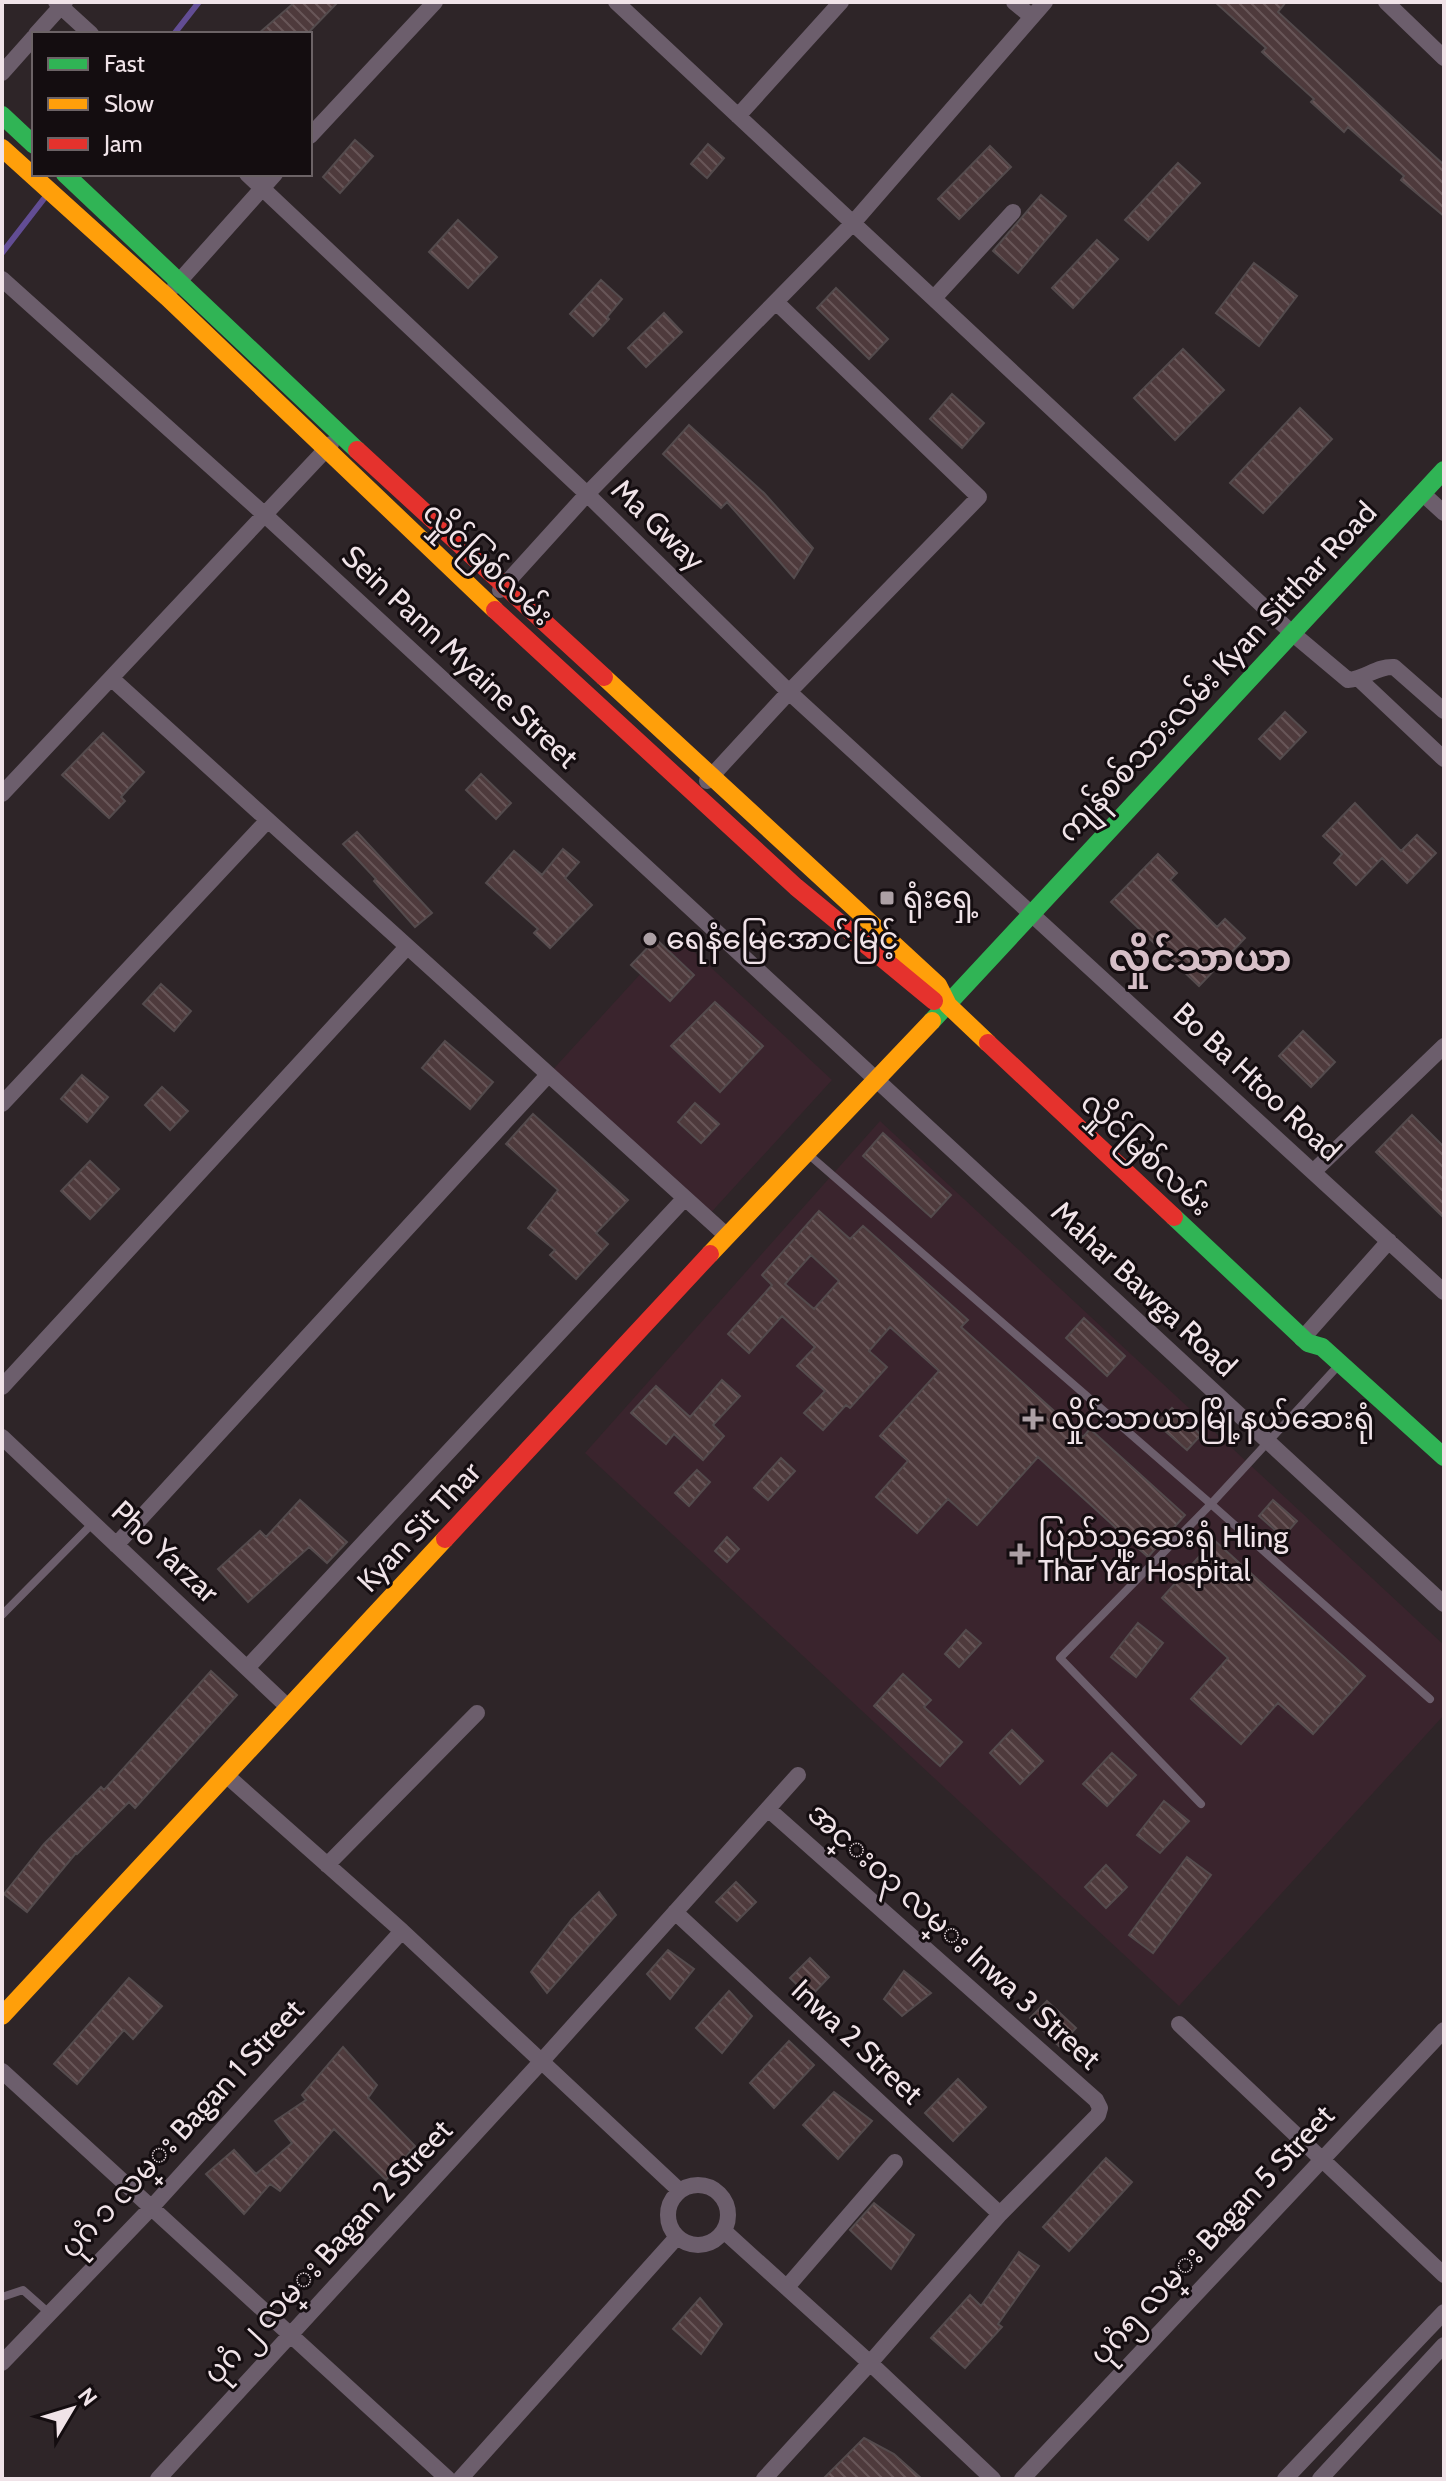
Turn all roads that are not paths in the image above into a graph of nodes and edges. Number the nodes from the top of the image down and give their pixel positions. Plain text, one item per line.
1 (435, 2) edge
2 (841, 2) edge
3 (1014, 2) edge
4 (1045, 2) edge
5 (1386, 2) edge
6 (60, 3) edge
7 (626, 5) edge
8 (1032, 17) junction
9 (37, 32) edge
10 (89, 32) edge
11 (32, 38) edge
12 (1444, 58) edge
13 (2, 73) edge
14 (2, 115) edge
15 (738, 116) junction
16 (312, 134) edge
17 (32, 143) edge
18 (2, 148) edge
19 (32, 175) edge
20 (33, 176) edge
21 (249, 176) edge
22 (273, 176) edge
23 (70, 178) edge
24 (263, 188) junction
25 (1013, 212) dead end
26 (853, 223) junction
27 (2, 279) edge
28 (179, 281) junction
29 (167, 297) junction
30 (934, 298) junction
31 (776, 302) junction
32 (341, 435) junction
33 (326, 450) junction
34 (1444, 470) edge
35 (1422, 493) junction
36 (587, 494) junction
37 (1444, 513) edge
38 (265, 515) junction
39 (504, 585) junction
40 (488, 604) junction
41 (1292, 633) junction
42 (111, 678) junction
43 (1360, 680) junction
44 (789, 692) junction
45 (1444, 711) edge
46 (1444, 759) edge
47 (713, 774) junction
48 (2, 794) edge
49 (695, 795) junction
50 (268, 820) junction
51 (1032, 913) junction
52 (407, 947) junction
53 (948, 1005) junction
54 (1444, 1046) edge
55 (548, 1075) junction
56 (878, 1078) junction
57 (2, 1104) edge
58 (807, 1154) junction
59 (1313, 1172) junction
60 (684, 1199) junction
61 (727, 1236) junction
62 (1389, 1241) junction
63 (1444, 1292) edge
64 (1305, 1341) junction
65 (1336, 1370) junction
66 (2, 1387) edge
67 (2, 1437) edge
68 (1268, 1443) junction
69 (1444, 1457) edge
70 (1444, 1479) edge
71 (1211, 1504) junction
72 (93, 1523) junction
73 (116, 1545) junction
74 (1444, 1604) edge
75 (2, 1615) edge
76 (247, 1668) junction
77 (1430, 1699) dead end
78 (289, 1708) junction
79 (477, 1713) dead end
80 (226, 1775) junction
81 (798, 1775) dead end
82 (1201, 1804) dead end
83 (768, 1809) junction
84 (327, 1865) junction
85 (675, 1912) junction
86 (402, 1931) junction
87 (2, 2016) edge
88 (1179, 2024) dead end
89 (1444, 2030) edge
90 (540, 2063) junction
91 (2, 2071) edge
92 (1321, 2158) junction
93 (895, 2162) dead end
94 (680, 2191) junction
95 (151, 2208) junction
96 (1000, 2214) junction
97 (724, 2231) junction
98 (677, 2237) junction
99 (1444, 2275) edge
100 (787, 2287) junction
101 (2, 2297) edge
102 (1444, 2312) edge
103 (50, 2313) junction
104 (290, 2335) junction
105 (1444, 2345) edge
106 (2, 2363) edge
107 (870, 2363) junction
108 (158, 2479) edge
109 (448, 2479) edge
110 (460, 2479) edge
111 (764, 2479) edge
112 (993, 2479) edge
113 (1022, 2479) edge
114 (1285, 2479) edge
115 (1320, 2479) edge

1 - 16 street
2 - 15 street
3 - 8 street
4 - 8 street
5 - 12 street
6 - 9 street
6 - 10 street
7 - 15 street
8 - 26 street
11 - 13 street
14 - 17 main road
15 - 26 street
18 - 19 main road, လှိုင်မြစ်လမ်း
20 - 29 main road, လှိုင်မြစ်လမ်း
21 - 24 street, Ma Gway
22 - 24 street
23 - 28 main road, လှိုင်မြစ်လမ်း
24 - 28 street
24 - 36 street, Ma Gway
25 - 30 street
26 - 30 street
26 - 31 street
27 - 38 street, Sein Pann Myaine Street
28 - 29 street
28 - 32 main road, လှိုင်မြစ်လမ်း
29 - 33 main road, လှိုင်မြစ်လမ်း
30 - 41 street
31 - 36 street
31 - 44 street
32 - 33 street
32 - 39 main road, လှိုင်မြစ်လမ်း
33 - 38 street
33 - 40 main road, လှိုင်မြစ်လမ်း
34 - 35 main road, ကျန်စစ်သားလမ်း Kyan Sitthar Road
35 - 37 street
35 - 41 main road, ကျန်စစ်သားလမ်း Kyan Sitthar Road
36 - 39 street
36 - 44 street, Ma Gway
38 - 42 street
38 - 56 street, Sein Pann Myaine Street
39 - 40 street
39 - 47 main road, လှိုင်မြစ်လမ်း
40 - 49 main road, လှိုင်မြစ်လမ်း
41 - 43 street
41 - 51 main road, ကျန်စစ်သားလမ်း Kyan Sitthar Road
42 - 48 street
42 - 50 street
43 - 45 street
43 - 46 street
44 - 47 street
44 - 51 street, Ma Gway
47 - 49 street
47 - 53 main road, လှိုင်မြစ်လမ်း
49 - 53 main road, လှိုင်မြစ်လမ်း
50 - 52 street
50 - 57 street
51 - 53 main road, ကျန်စစ်သားလမ်း Kyan Sitthar Road
51 - 59 street, Bo Ba Htoo Road
52 - 55 street
52 - 66 street
53 - 56 main road, Kyan Sit Thar
53 - 64 main road, လှိုင်မြစ်လမ်း
54 - 59 street
55 - 60 street
55 - 73 street
56 - 58 main road, Kyan Sit Thar
56 - 68 street, Mahar Bawga Road
58 - 61 main road, Kyan Sit Thar
58 - 71 lane
59 - 62 street, Bo Ba Htoo Road
60 - 61 street
60 - 76 street
61 - 78 main road, Kyan Sit Thar
62 - 63 street, Bo Ba Htoo Road
62 - 64 street
64 - 65 main road, လှိုင်မြစ်လမ်း
65 - 68 lane
65 - 69 main road, လှိုင်မြစ်လမ်း
65 - 70 main road, လှိုင်မြစ်လမ်း
67 - 72 street, Pho Yarzar
68 - 71 lane
68 - 74 street, Mahar Bawga Road
71 - 77 lane
71 - 82 lane
72 - 73 street, Pho Yarzar
72 - 75 lane
73 - 76 street, Pho Yarzar
76 - 78 street, Pho Yarzar
78 - 80 main road, Kyan Sit Thar
79 - 84 street
80 - 84 street
80 - 87 main road, Kyan Sit Thar
81 - 83 street, ပုဂံ ၂ လမ္း Bagan 2 Street
83 - 85 street, ပုဂံ ၂ လမ္း Bagan 2 Street
83 - 96 street, အင္းဝ၃ လမ္း Inwa 3 Street
84 - 86 street
85 - 90 street, ပုဂံ ၂ လမ္း Bagan 2 Street
85 - 96 street, Inwa 2 Street
86 - 90 street
86 - 95 street, ပုဂံ ၁ လမ္း Bagan 1 Street
88 - 92 street
89 - 92 street, ပုဂံ၅ လမ္း Bagan 5 Street
90 - 94 street
90 - 104 street, ပုဂံ ၂ လမ္း Bagan 2 Street
91 - 95 street
92 - 99 street
92 - 113 street, ပုဂံ၅ လမ္း Bagan 5 Street
93 - 100 street
94 - 97 street
94 - 98 street
95 - 103 street, ပုဂံ ၁ လမ္း Bagan 1 Street
95 - 104 street
96 - 107 street
97 - 98 street
97 - 100 street
98 - 110 street
100 - 107 street
101 - 103 lane
102 - 114 street
103 - 106 street, ပုဂံ ၁ လမ္း Bagan 1 Street
104 - 108 street, ပုဂံ ၂ လမ္း Bagan 2 Street
104 - 109 street
105 - 115 street
107 - 111 street
107 - 112 street

